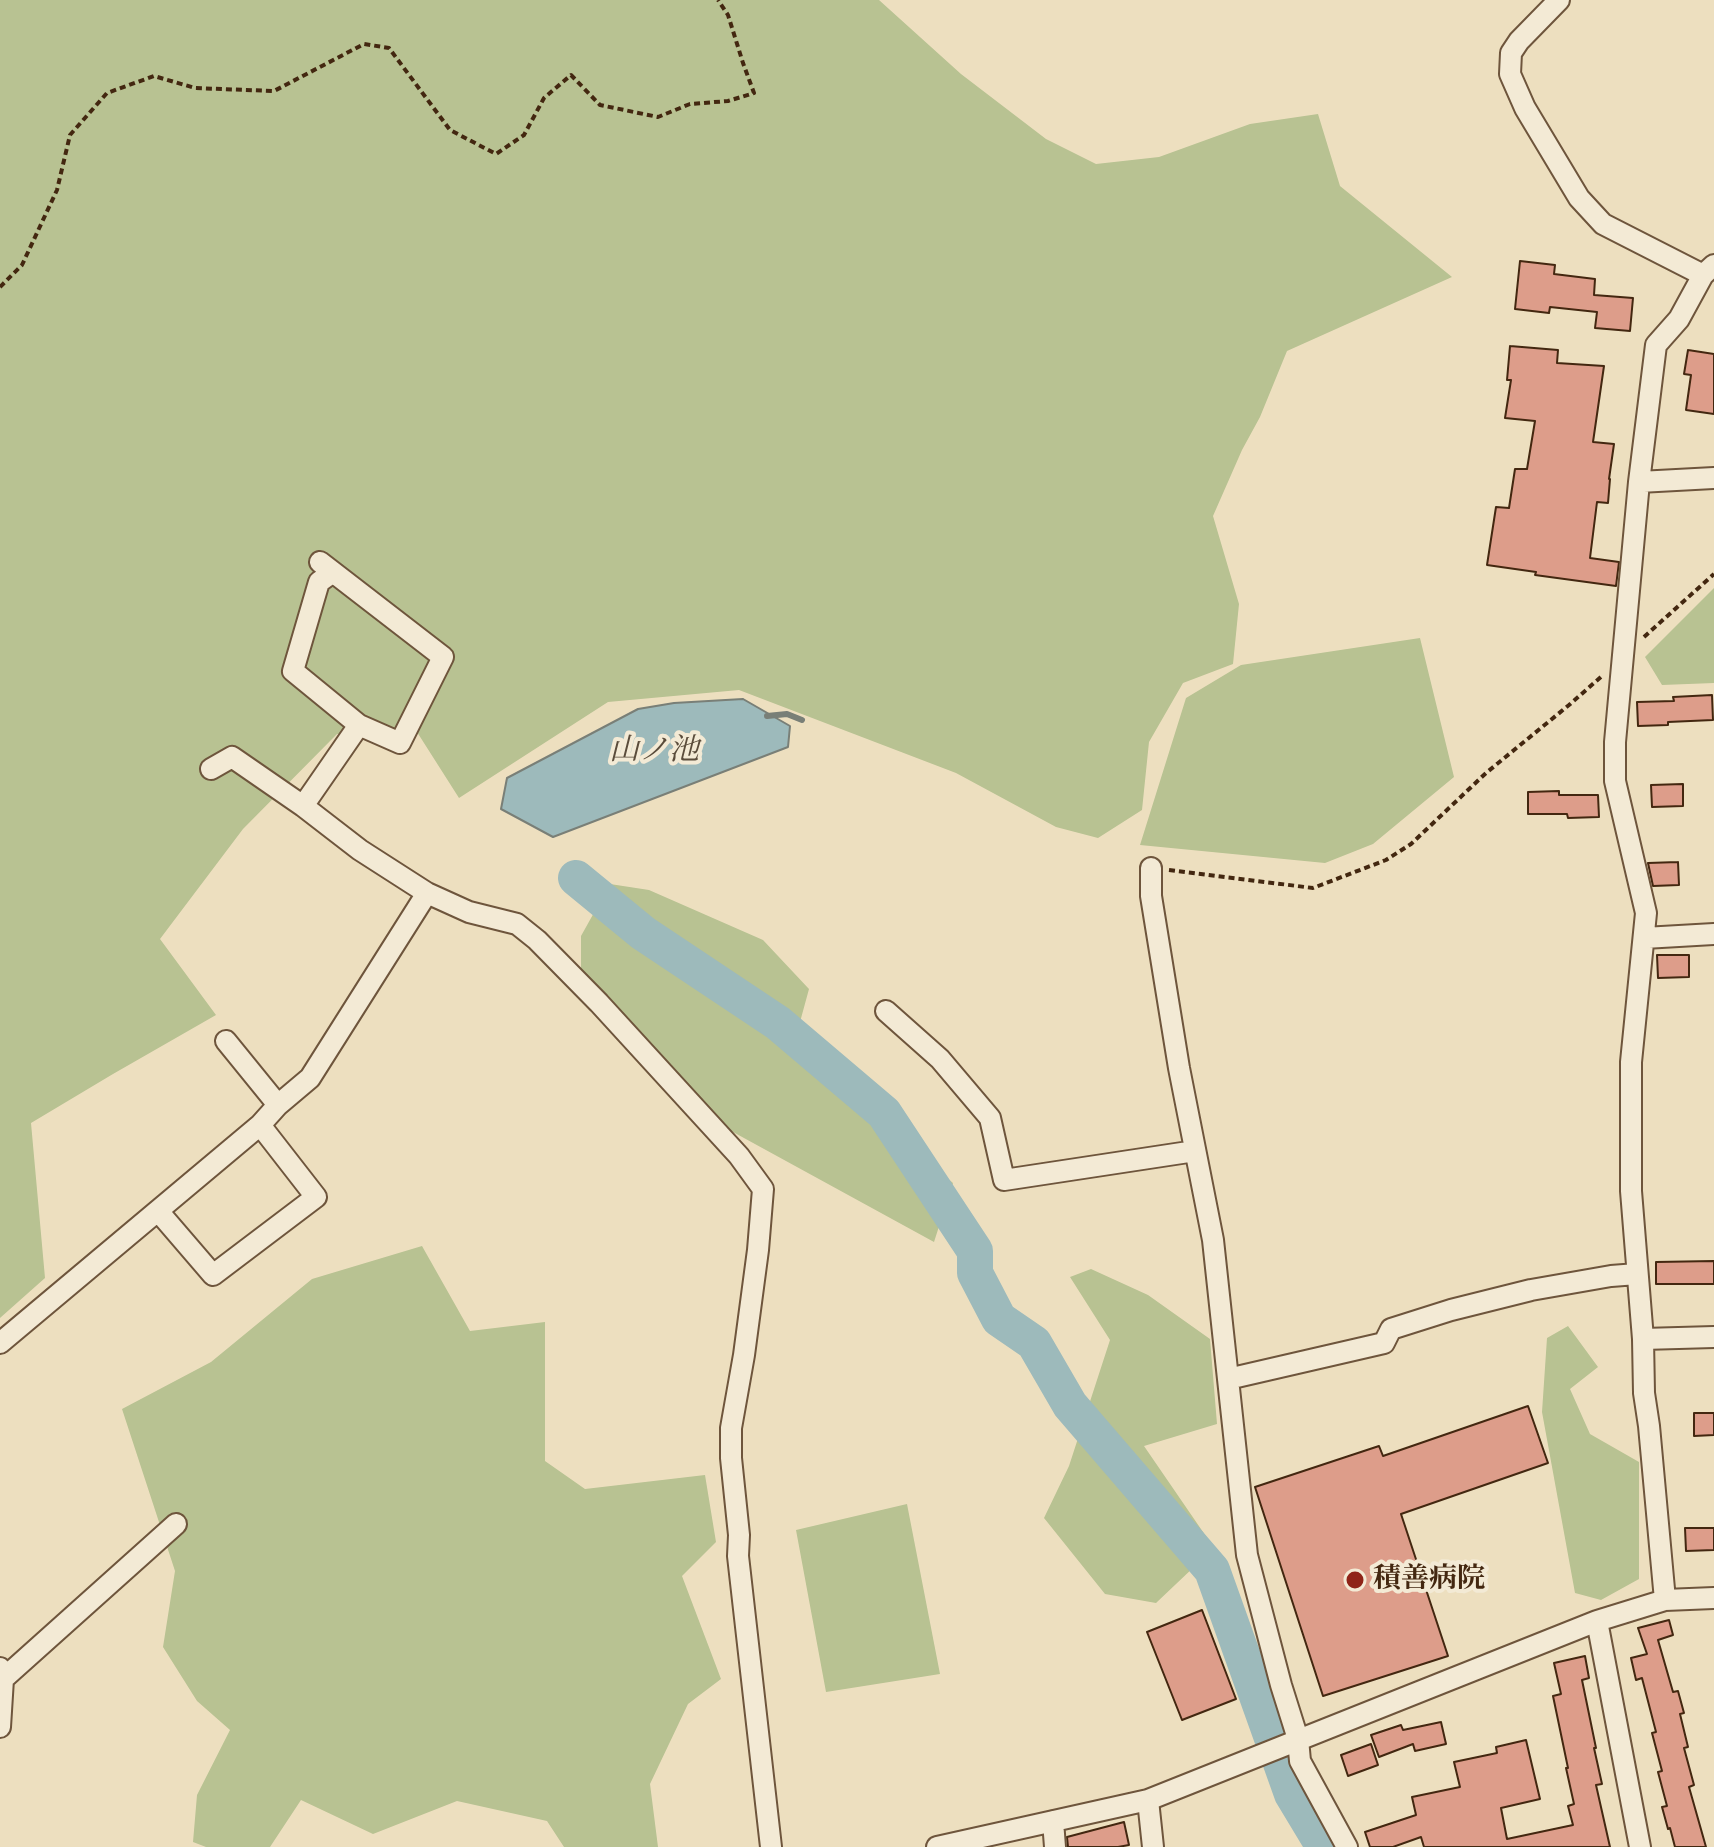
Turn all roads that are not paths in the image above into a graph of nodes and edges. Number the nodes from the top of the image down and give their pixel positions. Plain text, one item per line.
1 (1559, 0) edge
2 (1708, 270) edge
3 (1714, 478) edge
4 (1639, 482) junction
5 (359, 725) junction
6 (211, 769) dead end
7 (303, 806) junction
8 (1151, 868) road end
9 (427, 893) junction
10 (1714, 934) edge
11 (1644, 938) junction
12 (886, 1011) dead end
13 (226, 1041) dead end
14 (278, 1105) junction
15 (260, 1125) junction
16 (1195, 1151) junction
17 (158, 1211) junction
18 (1637, 1274) junction
19 (1714, 1337) edge
20 (1643, 1339) junction
21 (0, 1343) edge
22 (1228, 1379) junction
23 (176, 1524) dead end
24 (1714, 1598) edge
25 (1665, 1600) junction
26 (1597, 1621) junction
27 (2, 1674) edge
28 (0, 1727) edge
29 (1293, 1742) junction
30 (1148, 1800) junction
31 (1053, 1821) junction
32 (771, 1847) edge
33 (937, 1847) edge
34 (1055, 1847) edge
35 (1153, 1847) edge
36 (1347, 1847) edge
37 (1640, 1847) edge

1 - 2 street
2 - 4 street
3 - 4 street
4 - 11 street
5 - 5 street
5 - 7 street
6 - 7 street
7 - 9 street
8 - 16 street
9 - 14 street
9 - 32 street
10 - 11 street
11 - 18 street
12 - 16 street
13 - 14 street
14 - 15 street
15 - 17 street
15 - 17 street
16 - 22 street
17 - 21 street
18 - 20 street
18 - 22 street
19 - 20 street
20 - 25 street
22 - 29 street
23 - 27 street
24 - 25 street
25 - 26 street
26 - 29 street
26 - 37 street
27 - 28 street
29 - 30 street
29 - 36 street
30 - 31 street
30 - 35 street
31 - 33 street
31 - 34 street

